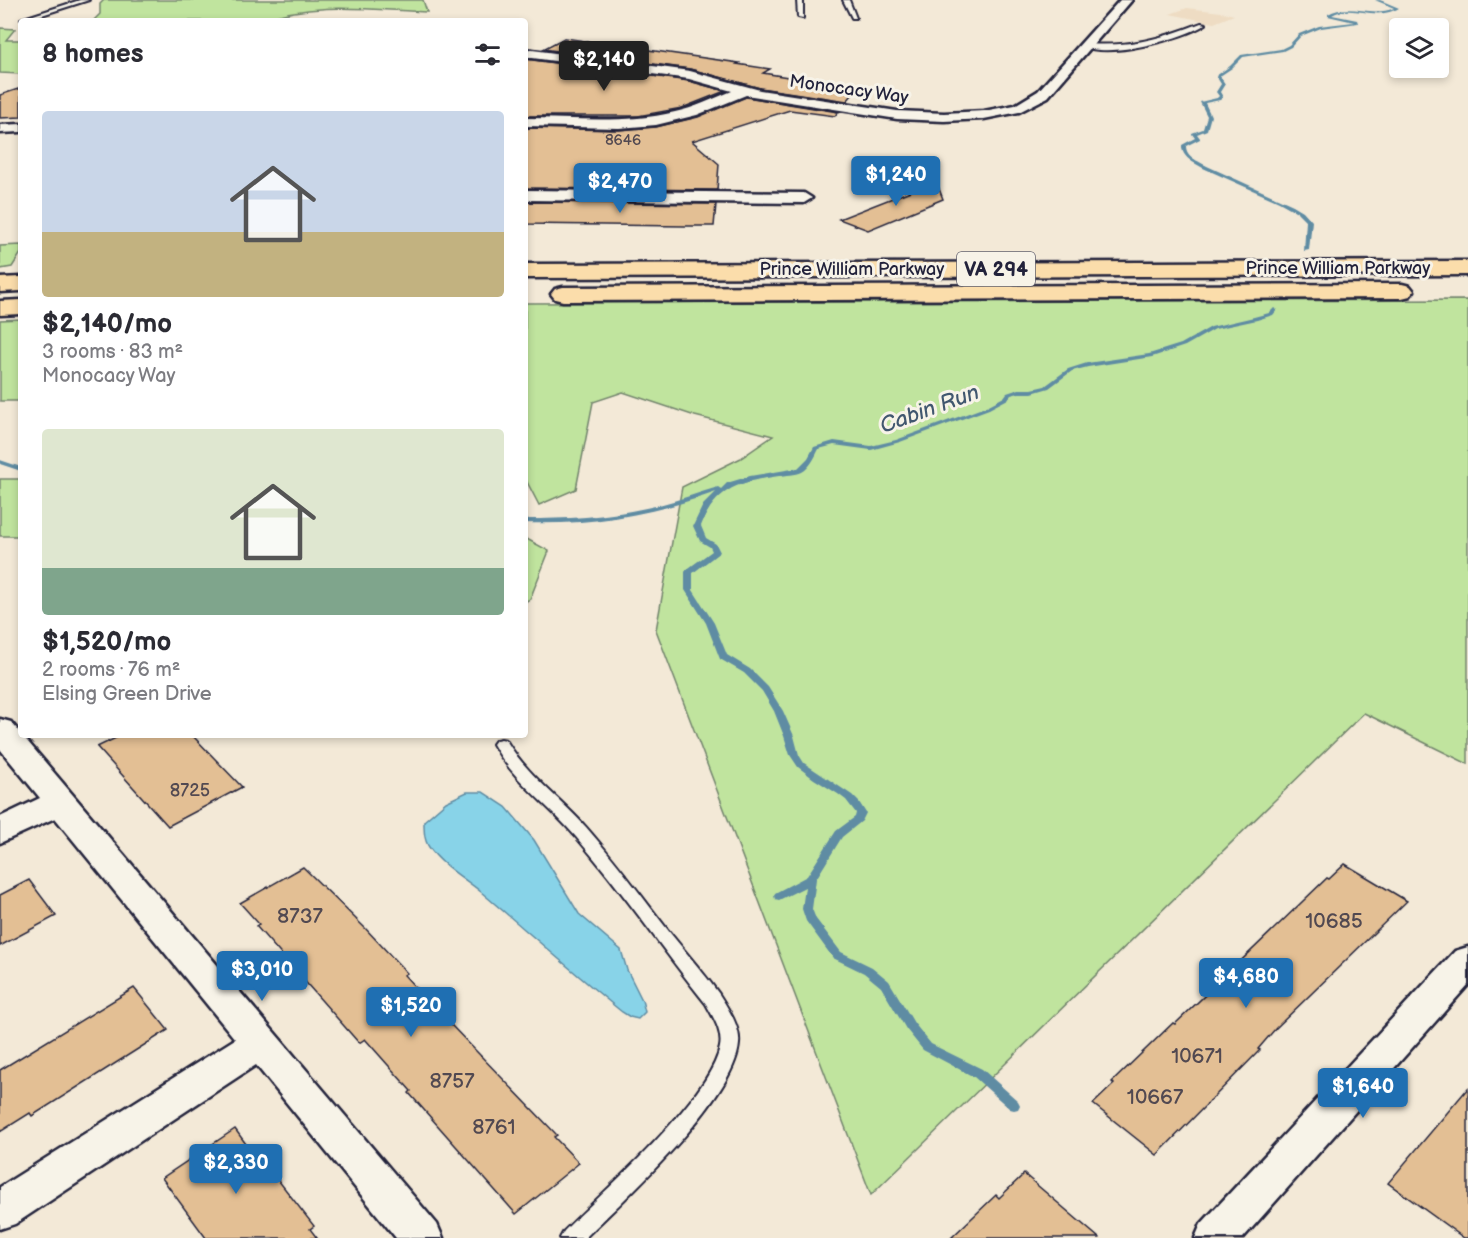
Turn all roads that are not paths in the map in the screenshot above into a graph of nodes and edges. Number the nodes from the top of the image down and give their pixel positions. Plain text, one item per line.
1 (86, 0) edge
2 (800, 0) edge
3 (846, 0) edge
4 (1126, 0) edge
5 (801, 17) dead end
6 (854, 17) dead end
7 (27, 18) edge
8 (1203, 24) dead end
9 (1086, 46) junction
10 (528, 53) edge
11 (743, 91) junction
12 (528, 122) edge
13 (18, 128) edge
14 (0, 129) edge
15 (528, 195) edge
16 (804, 198) dead end
17 (1468, 268) edge
18 (528, 271) edge
19 (18, 284) edge
20 (0, 285) edge
21 (1423, 291) dead end
22 (537, 294) dead end
23 (18, 307) edge
24 (0, 308) edge
25 (0, 729) edge
26 (501, 744) dead end
27 (60, 802) junction
28 (0, 831) edge
29 (1468, 961) edge
30 (260, 1043) junction
31 (0, 1210) edge
32 (422, 1238) edge
33 (571, 1238) edge
34 (1216, 1238) edge

1 - 7 lane
2 - 5 lane
3 - 6 lane
4 - 9 street, Monocacy Way
8 - 9 lane
9 - 11 street, Monocacy Way
10 - 11 street, Monocacy Way
11 - 12 street
13 - 14 street
15 - 16 street
17 - 18 highway, Prince William Parkway / VA 294
19 - 20 highway
21 - 22 highway, Prince William Parkway / VA 294
23 - 24 highway
25 - 27 street
26 - 33 lane
27 - 28 street
27 - 30 street
29 - 34 street
30 - 31 street
30 - 32 street

